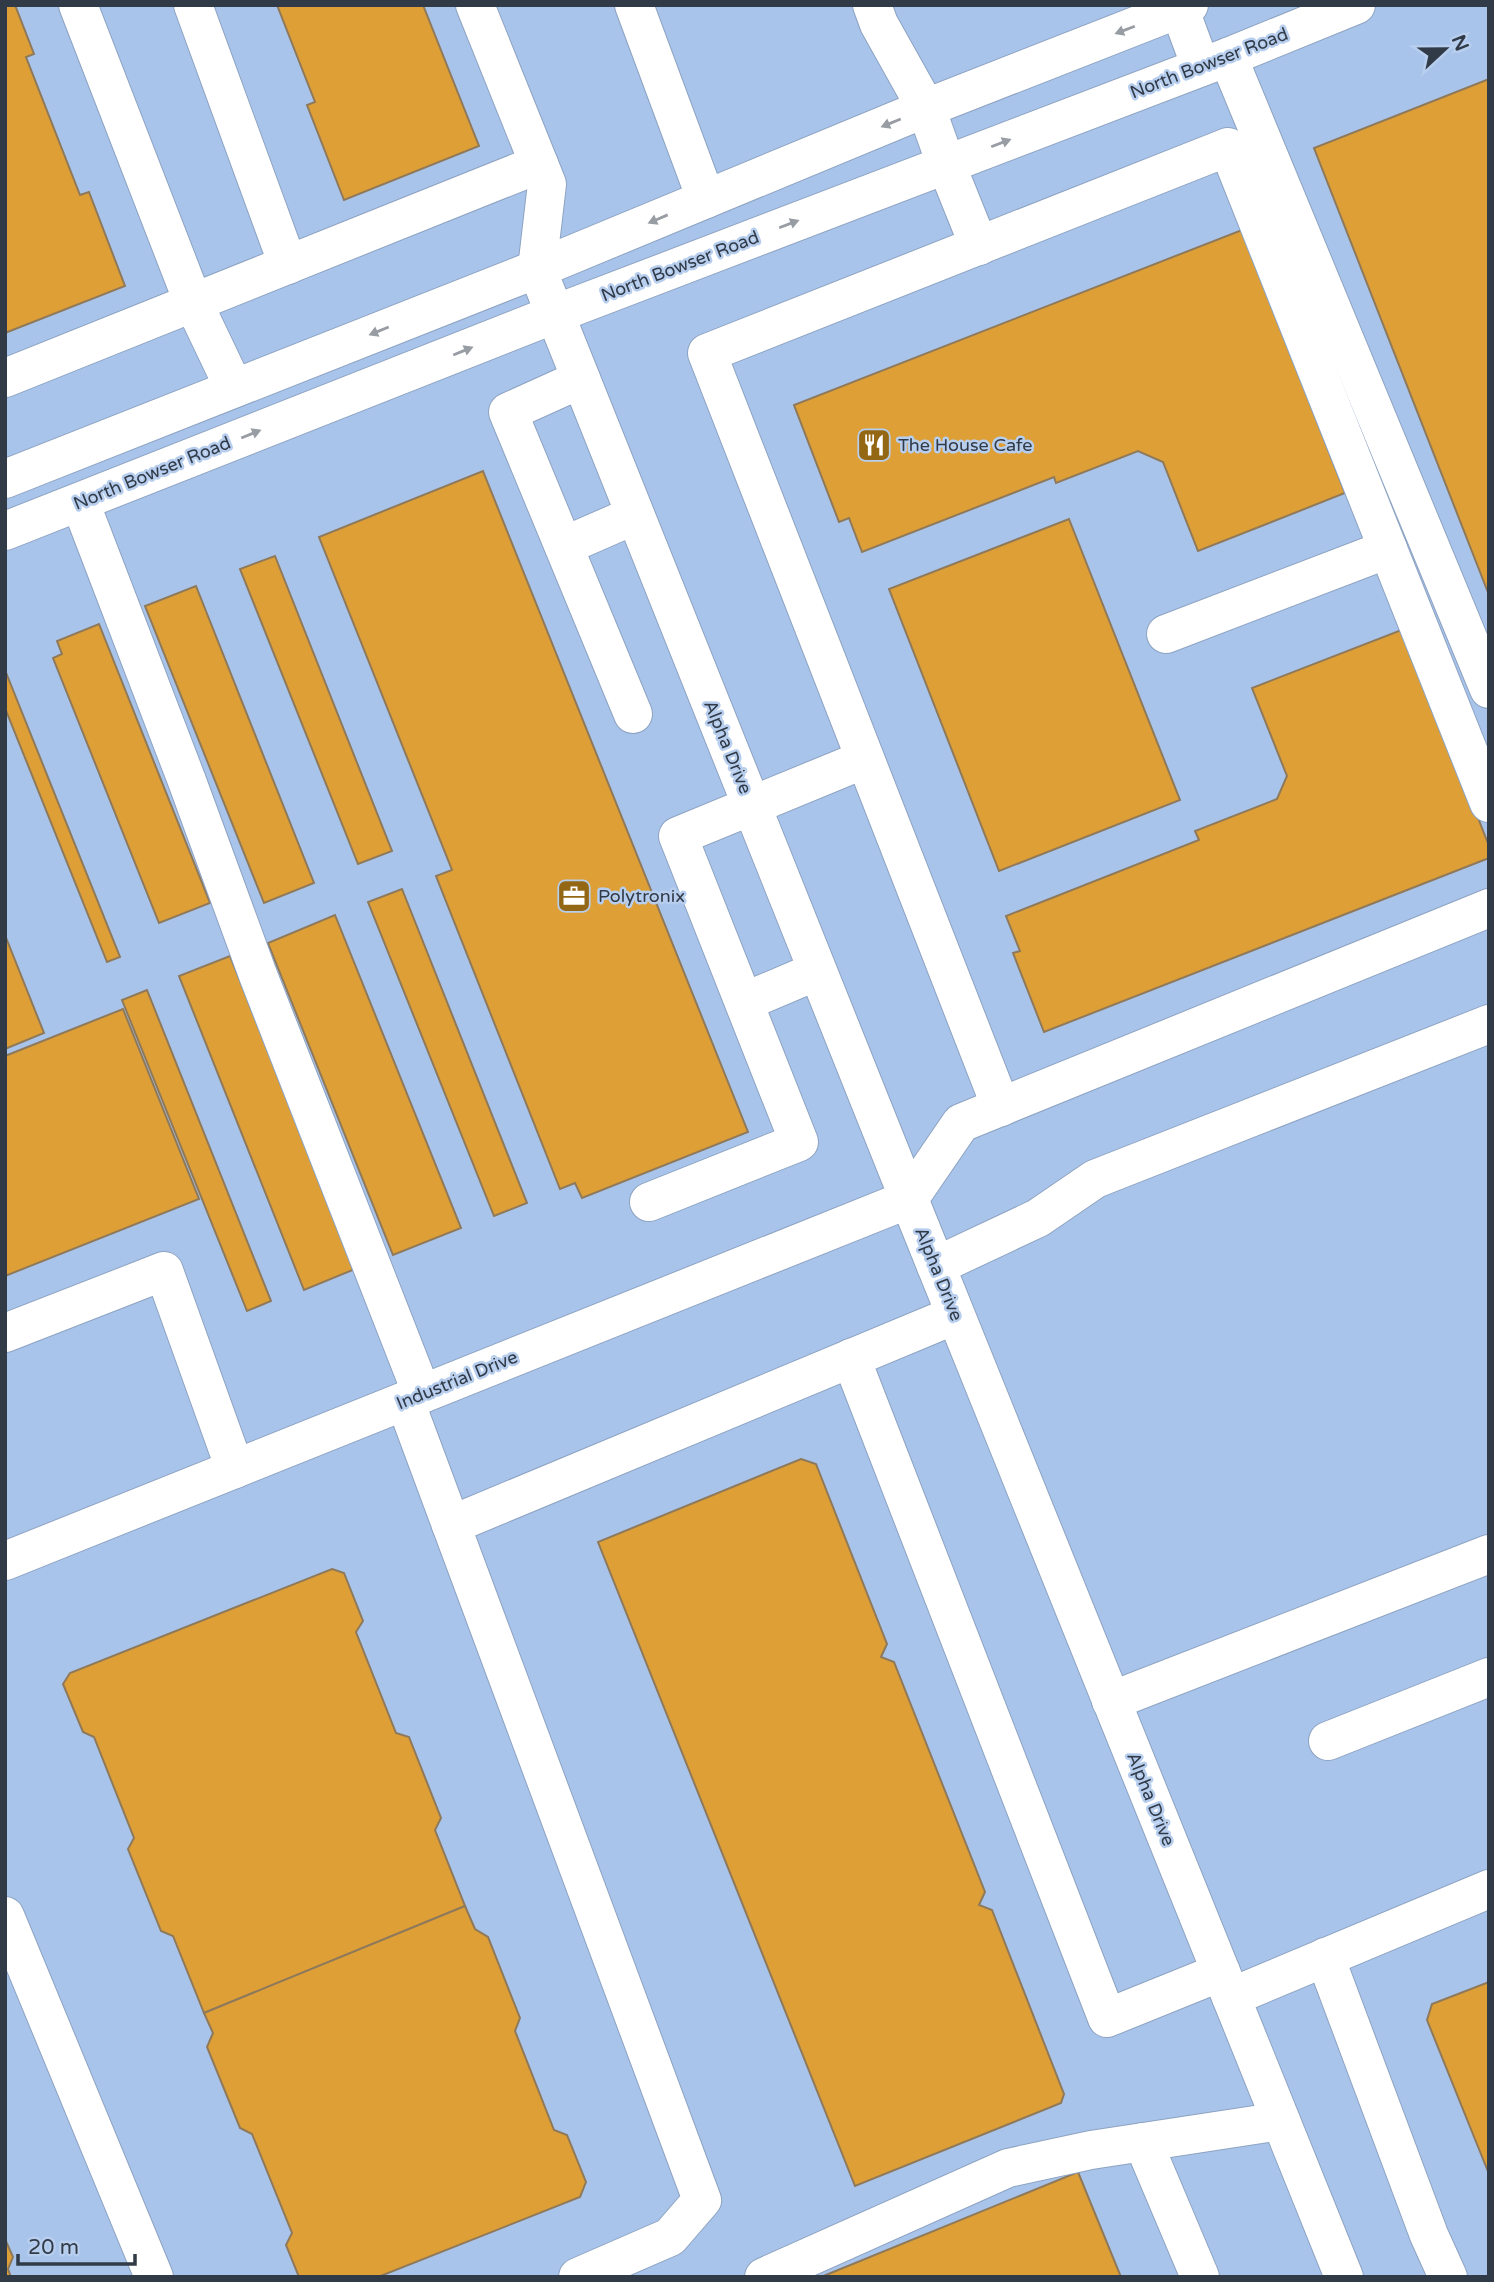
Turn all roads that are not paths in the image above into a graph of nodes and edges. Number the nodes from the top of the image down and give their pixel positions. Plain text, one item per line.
1 (78, 5) edge
2 (193, 5) edge
3 (475, 5) edge
4 (635, 5) edge
5 (872, 5) edge
6 (1356, 5) edge
7 (1182, 6) edge
8 (1214, 62) junction
9 (926, 108) junction
10 (539, 164) junction
11 (946, 164) junction
12 (706, 199) junction
13 (979, 246) junction
14 (288, 265) junction
15 (537, 269) junction
16 (193, 302) junction
17 (555, 314) junction
18 (5, 378) edge
19 (581, 379) junction
20 (234, 388) junction
21 (5, 479) edge
22 (80, 502) junction
23 (635, 515) junction
24 (5, 531) edge
25 (564, 546) junction
26 (1388, 549) junction
27 (1166, 634) dead end
28 (1489, 689) edge
29 (633, 714) dead end
30 (865, 759) junction
31 (1489, 803) edge
32 (752, 807) junction
33 (1489, 908) edge
34 (817, 971) junction
35 (744, 1002) junction
36 (1489, 1024) edge
37 (1001, 1107) junction
38 (909, 1199) junction
39 (649, 1202) dead end
40 (936, 1266) junction
41 (956, 1315) junction
42 (5, 1333) edge
43 (851, 1358) junction
44 (413, 1398) junction
45 (235, 1469) junction
46 (451, 1525) junction
47 (7, 1554) edge
48 (1489, 1554) edge
49 (1489, 1677) edge
50 (1111, 1701) junction
51 (1328, 1741) dead end
52 (1489, 1889) edge
53 (5, 1916) edge
54 (1325, 1957) junction
55 (1226, 1984) junction
56 (1281, 2120) junction
57 (1143, 2142) junction
58 (154, 2277) edge
59 (578, 2277) edge
60 (764, 2277) edge
61 (1200, 2277) edge
62 (1344, 2277) edge
63 (1448, 2277) edge

1 - 16 street
2 - 14 street
3 - 10 street
4 - 12 street
5 - 9 street
6 - 8 street, North Bowser Road
7 - 8 street
7 -> 9 street
11 -> 8 street, North Bowser Road
8 - 28 street
9 - 11 street
9 -> 12 street
10 - 14 street
10 - 15 street
11 - 13 street
17 -> 11 street, North Bowser Road
12 -> 15 street
13 - 26 street
13 - 30 street
14 - 16 street
15 - 17 street, Alpha Drive
15 -> 20 street
16 - 18 street
16 - 20 street
17 - 19 street, Alpha Drive
22 -> 17 street, North Bowser Road
19 - 23 street, Alpha Drive
19 - 25 street
20 - 21 street
22 - 24 street, North Bowser Road
22 - 44 street
23 - 25 street
23 - 32 street, Alpha Drive
25 - 29 street
26 - 27 street
26 - 31 street
30 - 32 street
30 - 37 street
32 - 34 street, Alpha Drive
32 - 35 street
33 - 37 street
34 - 35 street
34 - 38 street, Alpha Drive
35 - 39 street
36 - 40 street
37 - 38 street
38 - 40 street, Alpha Drive
38 - 44 street, Industrial Drive
40 - 41 street, Alpha Drive
41 - 43 street
41 - 50 street, Alpha Drive
42 - 45 street
43 - 46 street
43 - 55 street
44 - 45 street, Industrial Drive
44 - 46 street
45 - 47 street, Industrial Drive
46 - 59 street
48 - 50 street
49 - 51 street
50 - 55 street, Alpha Drive
52 - 54 street
53 - 58 street
54 - 55 street
54 - 63 street
55 - 56 street, Alpha Drive
56 - 57 street
56 - 62 street, Alpha Drive
57 - 60 street
57 - 61 street

